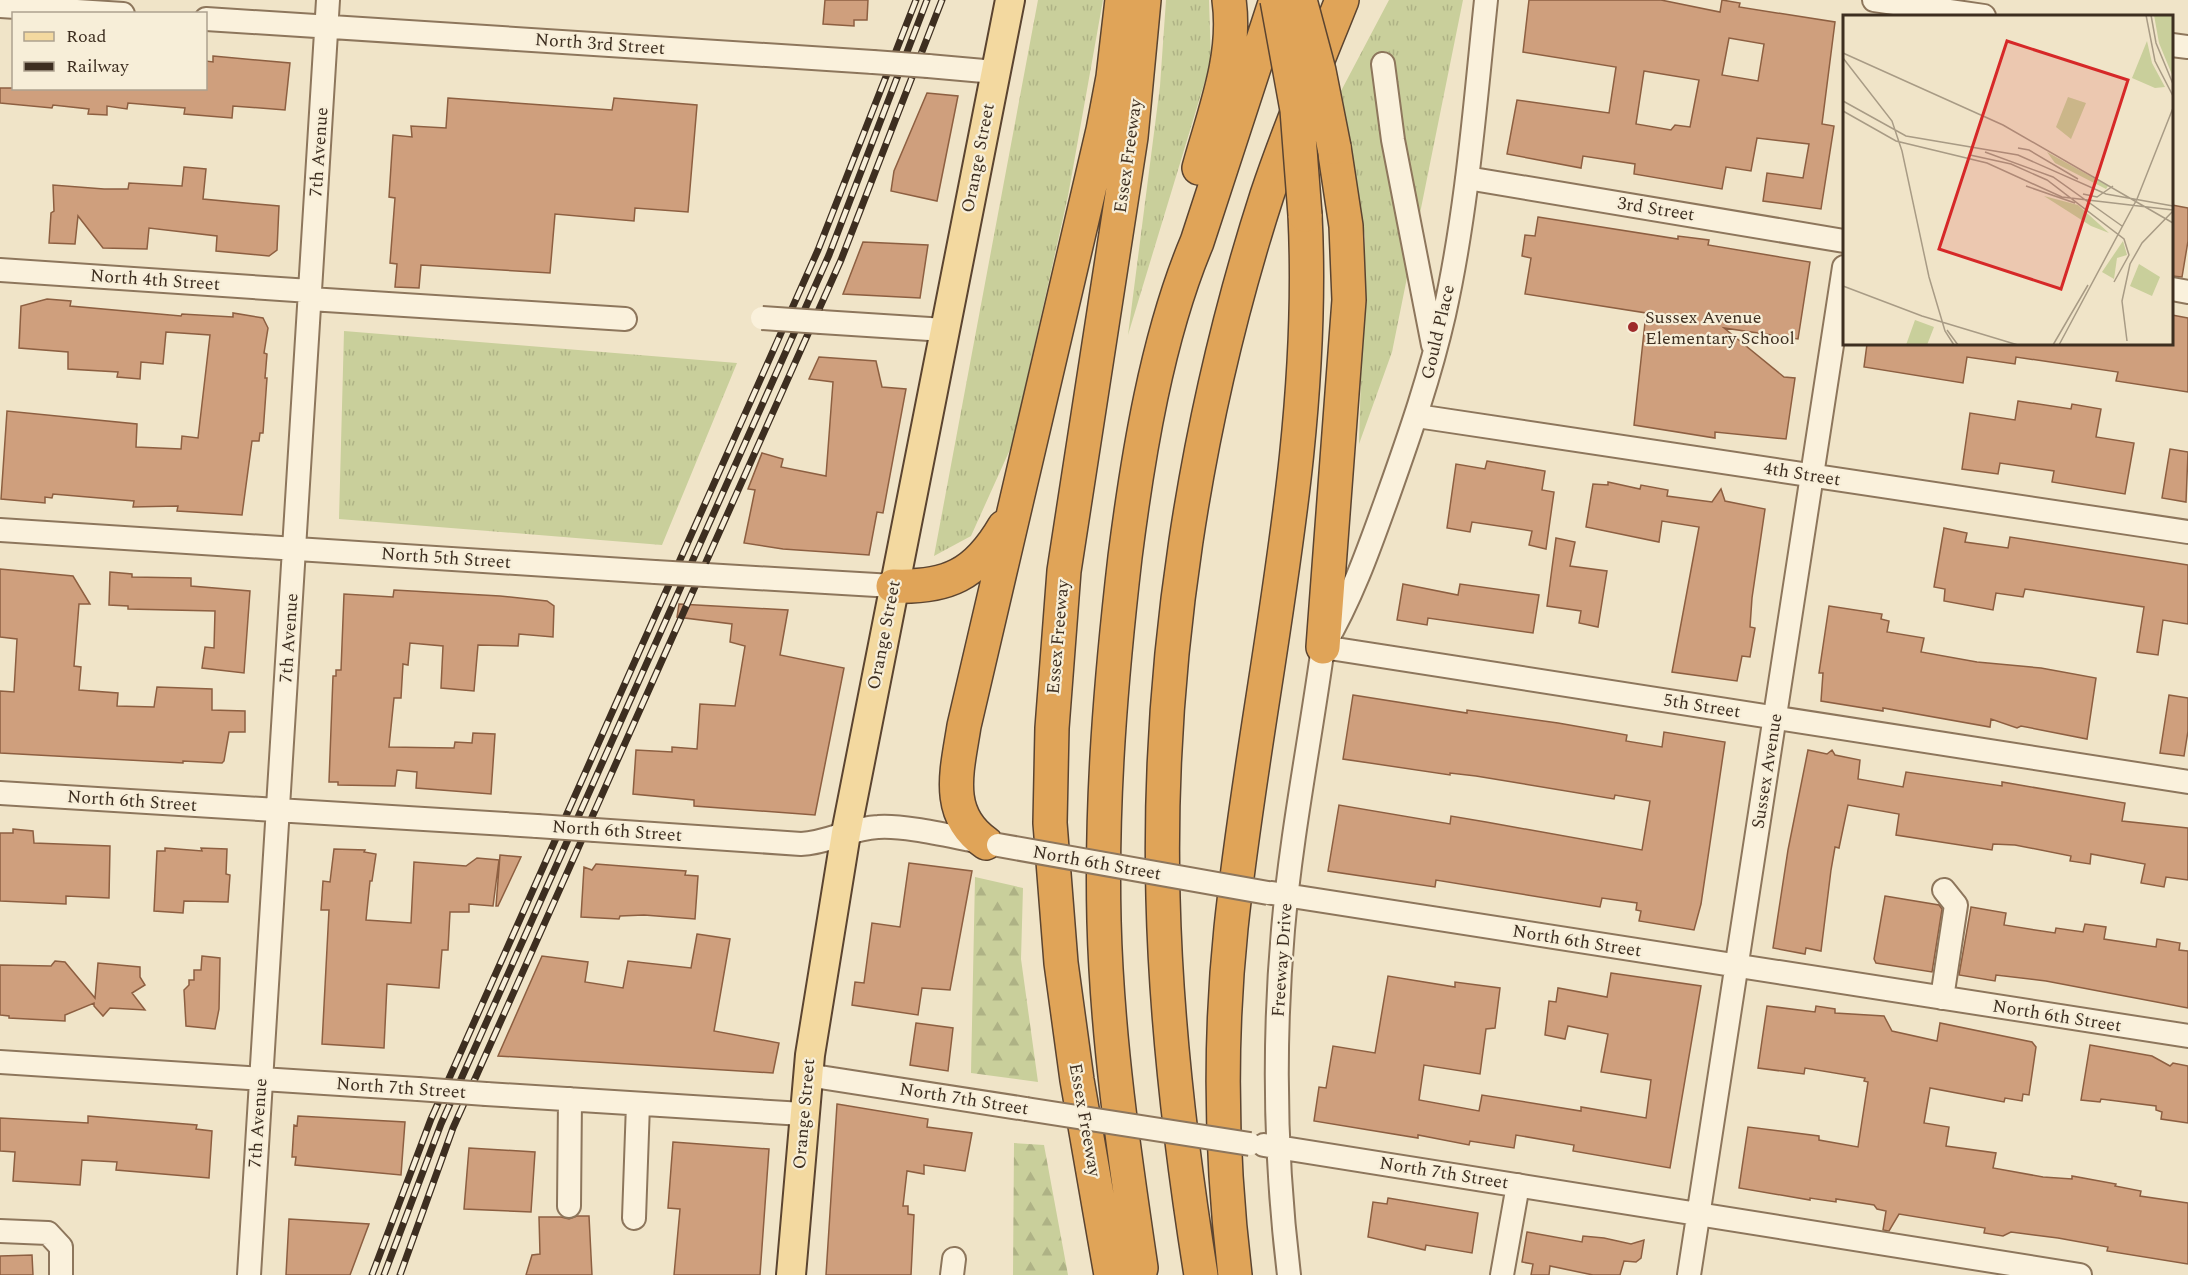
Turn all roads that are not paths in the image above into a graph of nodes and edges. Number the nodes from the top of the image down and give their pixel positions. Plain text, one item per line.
1 (328, 0) edge
2 (1010, 0) edge
3 (1122, 0) edge
4 (1144, 0) edge
5 (1229, 0) edge
6 (1276, 0) edge
7 (1300, 0) edge
8 (1342, 0) edge
9 (1486, 0) edge
10 (1882, 5) edge
11 (0, 6) edge
12 (92, 12) edge
13 (1975, 15) edge
14 (207, 19) edge
15 (327, 26) junction
16 (2173, 45) edge
17 (2188, 47) edge
18 (1383, 64) dead end
19 (1126, 69) junction
20 (995, 72) junction
21 (1467, 178) junction
22 (1843, 241) edge
23 (0, 270) edge
24 (1183, 275) junction
25 (1843, 280) edge
26 (2173, 289) edge
27 (2188, 292) edge
28 (310, 295) junction
29 (762, 318) dead end
30 (625, 319) dead end
31 (945, 330) junction
32 (1435, 352) junction
33 (1417, 416) junction
34 (1812, 475) junction
35 (1015, 504) junction
36 (0, 530) edge
37 (2188, 532) edge
38 (294, 549) junction
39 (893, 586) junction
40 (1323, 647) junction
41 (1775, 717) junction
42 (2188, 782) edge
43 (0, 793) edge
44 (278, 810) junction
45 (846, 833) junction
46 (992, 844) junction
47 (1944, 890) dead end
48 (1277, 894) junction
49 (1736, 966) junction
50 (1942, 998) junction
51 (2188, 1036) edge
52 (0, 1062) edge
53 (807, 1075) junction
54 (261, 1079) junction
55 (570, 1099) junction
56 (638, 1104) junction
57 (803, 1114) junction
58 (1277, 1147) junction
59 (1518, 1185) junction
60 (569, 1206) dead end
61 (1698, 1214) junction
62 (634, 1218) dead end
63 (0, 1231) edge
64 (61, 1275) edge
65 (249, 1275) edge
66 (791, 1275) edge
67 (1111, 1275) edge
68 (1139, 1275) edge
69 (1201, 1275) edge
70 (1235, 1275) edge
71 (1289, 1275) edge
72 (1502, 1275) edge
73 (1689, 1275) edge
74 (2080, 1275) edge

1 - 15 street, 7th Avenue
2 - 20 main road, Orange Street
3 - 19 highway
4 - 19 highway, Essex Freeway
5 - 24 highway
6 - 24 highway
6 - 70 highway, bridge
7 - 40 highway, bridge
8 - 69 highway
9 - 21 street, Gould Place
10 - 13 street
11 - 12 street
14 - 15 street, North 3rd Street
15 - 20 street, North 3rd Street, bridge
15 - 28 street, 7th Avenue
16 - 17 street
18 - 32 street
19 - 35 highway
19 - 67 highway, Essex Freeway
20 - 31 main road, Orange Street
21 - 22 street, 3rd Street
21 - 32 street, Gould Place
23 - 28 street, North 4th Street
24 - 68 highway
25 - 34 street, Sussex Avenue
26 - 27 street
28 - 30 street, North 4th Street
28 - 38 street, 7th Avenue
29 - 31 street, bridge
31 - 39 main road, Orange Street
32 - 33 street, Gould Place
33 - 34 street, 4th Street
33 - 40 street, Gould Place
34 - 37 street, 4th Street
34 - 41 street, Sussex Avenue
35 - 39 highway
35 - 46 highway
36 - 38 street, North 5th Street
38 - 39 street, North 5th Street, bridge
38 - 44 street, 7th Avenue
39 - 45 main road, Orange Street
40 - 41 street, 5th Street
40 - 48 street, Freeway Drive
41 - 42 street, 5th Street
41 - 49 street, Sussex Avenue
43 - 44 street, North 6th Street
44 - 45 street, North 6th Street, bridge
44 - 54 street, 7th Avenue
45 - 46 street, North 6th Street
45 - 53 main road, Orange Street
46 - 48 street, North 6th Street, bridge
47 - 50 street
48 - 49 street, North 6th Street
48 - 58 street, Freeway Drive
49 - 50 street, North 6th Street
49 - 61 street, Sussex Avenue
50 - 51 street, North 6th Street
52 - 54 street, North 7th Street
53 - 57 main road, Orange Street
53 - 58 street, North 7th Street, bridge
54 - 55 street, North 7th Street, bridge
54 - 65 street, 7th Avenue
55 - 56 street, North 7th Street
55 - 60 street
56 - 57 street, North 7th Street
56 - 62 street
57 - 66 main road, Orange Street
58 - 59 street, North 7th Street
58 - 71 street, Freeway Drive
59 - 61 street, North 7th Street
59 - 72 street
61 - 73 street, Sussex Avenue
61 - 74 street, North 7th Street
63 - 64 street

